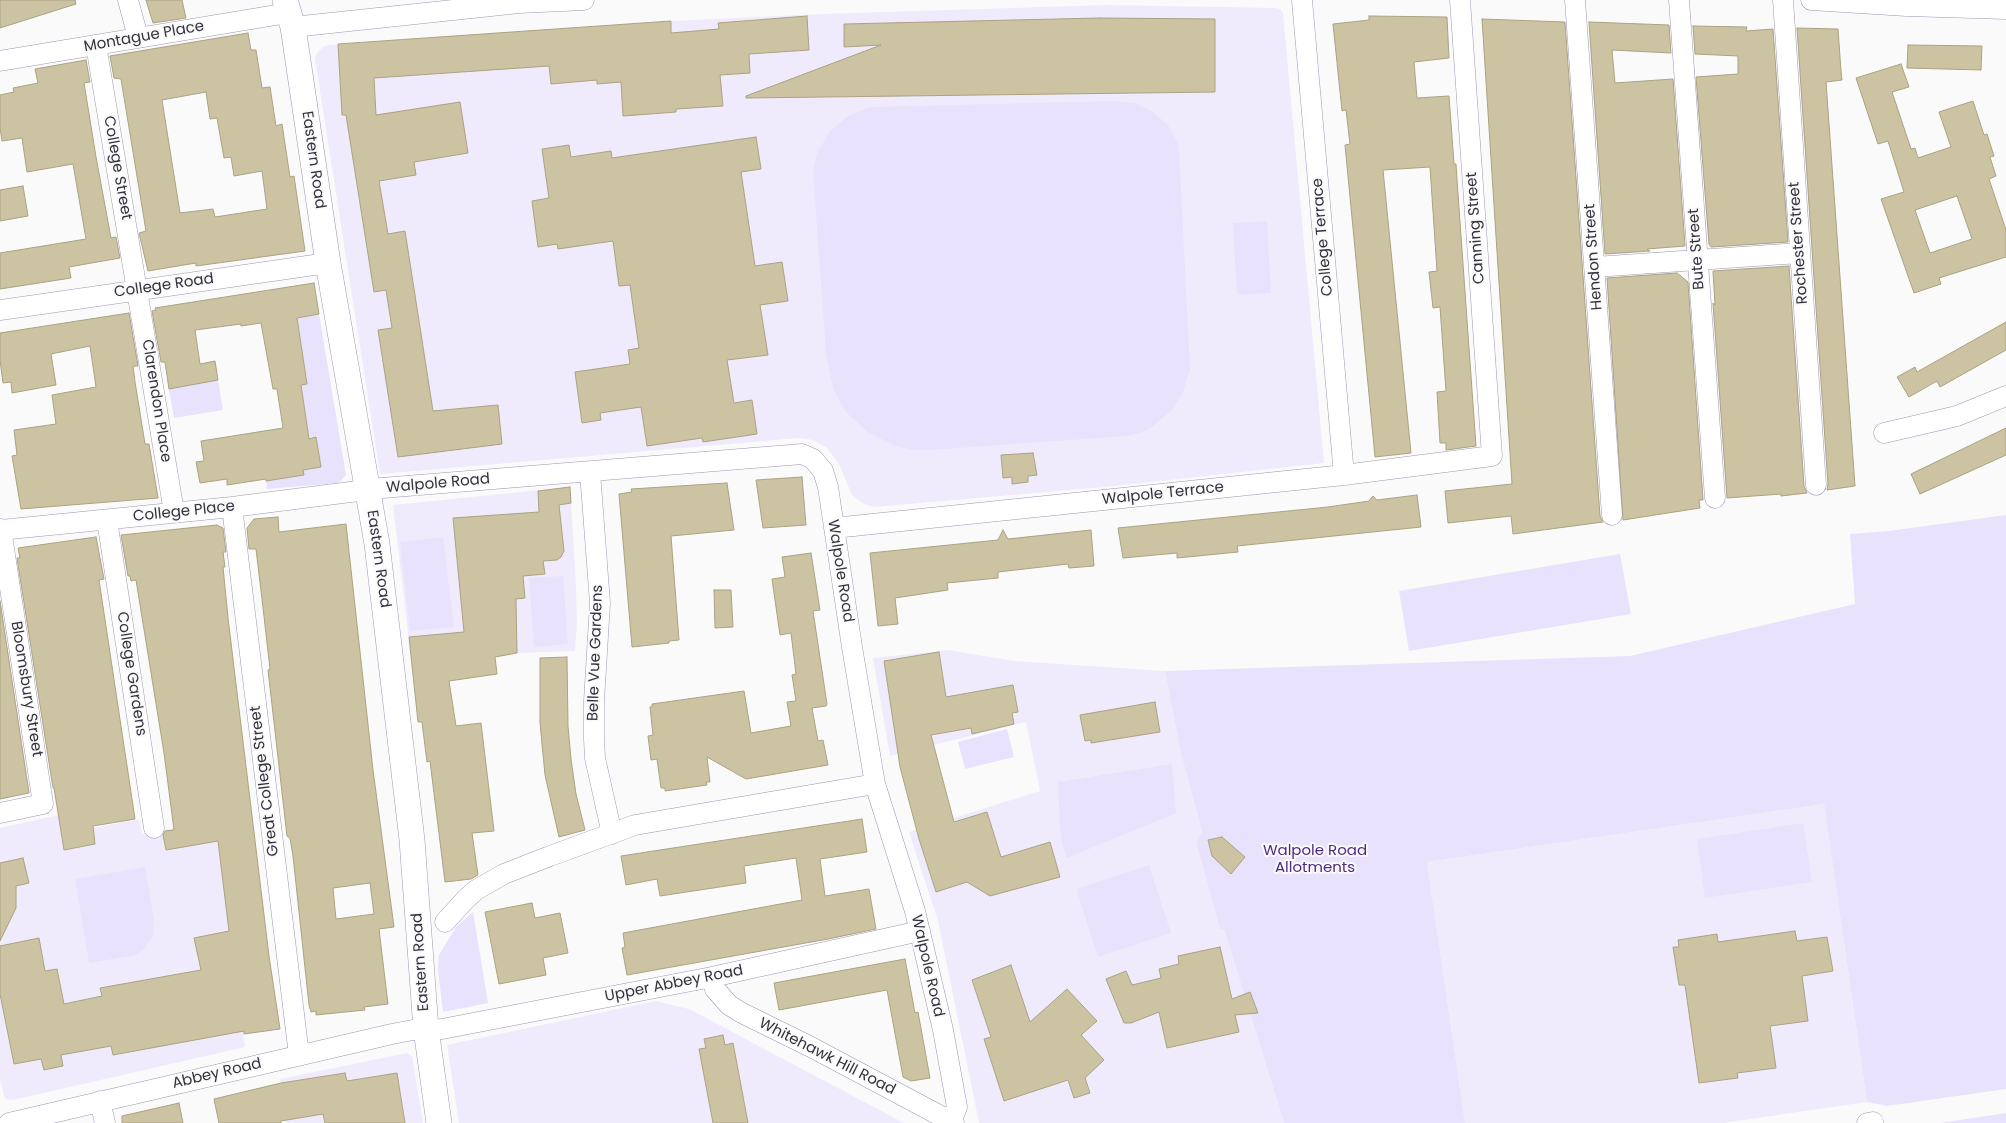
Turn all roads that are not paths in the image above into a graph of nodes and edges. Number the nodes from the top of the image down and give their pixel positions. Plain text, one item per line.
1 (128, 0) edge
2 (584, 0) edge
3 (1302, 0) edge
4 (1460, 0) edge
5 (1575, 0) edge
6 (1679, 0) edge
7 (1783, 0) edge
8 (1810, 0) edge
9 (519, 1) edge
10 (1907, 3) edge
11 (2006, 10) edge
12 (289, 13) edge
13 (138, 37) junction
14 (96, 45) junction
15 (0, 61) edge
16 (1800, 253) junction
17 (1698, 260) junction
18 (328, 263) junction
19 (1595, 267) junction
20 (138, 290) junction
21 (0, 310) edge
22 (2006, 396) edge
23 (1884, 433) dead end
24 (1492, 456) joint
25 (590, 472) junction
26 (1344, 475) junction
27 (1816, 486) dead end
28 (368, 491) junction
29 (1715, 498) dead end
30 (232, 507) junction
31 (174, 512) junction
32 (1612, 514) dead end
33 (107, 520) junction
34 (834, 528) junction
35 (0, 530) edge
36 (876, 784) junction
37 (0, 813) edge
38 (154, 828) dead end
39 (612, 834) junction
40 (444, 922) dead end
41 (920, 931) junction
42 (712, 978) junction
43 (426, 1029) junction
44 (299, 1055) junction
45 (100, 1101) junction
46 (953, 1122) edge
47 (9, 1123) edge
48 (105, 1123) edge
49 (440, 1123) edge

1 - 13 street
2 - 9 street, Montague Place
3 - 26 street, College Terrace
4 - 24 street, Canning Street
5 - 19 street, Hendon Street
6 - 17 street, Bute Street
7 - 16 street, Rochester Street
8 - 10 street
9 - 12 street, Montague Place
10 - 11 street
12 - 13 street, Montague Place
12 - 18 street, Eastern Road
13 - 14 street, Montague Place
14 - 15 street, Montague Place
14 - 20 street, College Street
16 - 17 street
16 - 27 street, Rochester Street
17 - 19 street
17 - 29 street, Bute Street
18 - 20 street, College Road
18 - 28 street, Eastern Road
19 - 32 street, Hendon Street
20 - 21 street, College Road
20 - 31 street, Clarendon Place
22 - 23 street
24 - 26 street, Walpole Terrace
25 - 28 street, Walpole Road
25 - 34 street, Walpole Road
25 - 39 street, Belle Vue Gardens
26 - 34 street, Walpole Terrace
28 - 30 street, College Place
28 - 43 street, Eastern Road
30 - 31 street, College Place
30 - 44 street, Great College Street
31 - 33 street, College Place
33 - 35 street, College Place
33 - 38 street, College Gardens
34 - 36 street, Walpole Road
35 - 37 street, Bloomsbury Street
36 - 39 street
36 - 41 street, Walpole Road
39 - 40 street
41 - 42 street, Upper Abbey Road
41 - 46 street, Walpole Road
42 - 43 street, Upper Abbey Road
42 - 46 street, Whitehawk Hill Road
43 - 44 street, Abbey Road
43 - 49 street, Eastern Road
44 - 45 street, Abbey Road
45 - 47 street, Abbey Road
45 - 48 street

